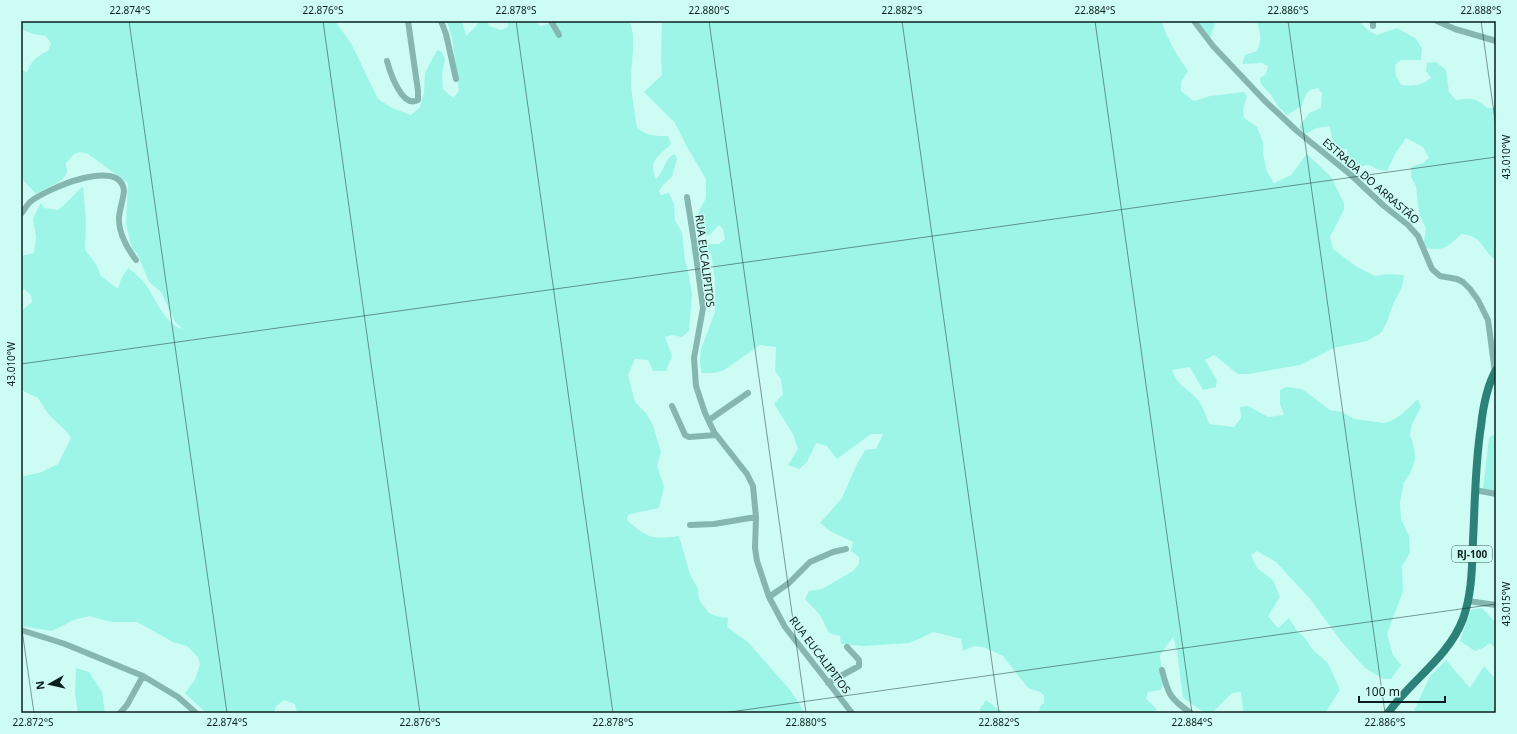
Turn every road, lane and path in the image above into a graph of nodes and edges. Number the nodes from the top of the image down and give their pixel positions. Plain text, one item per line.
1 (408, 21) edge
2 (441, 21) edge
3 (552, 21) edge
4 (1194, 21) edge
5 (1437, 21) edge
6 (559, 35) dead end
7 (1496, 41) edge
8 (387, 61) dead end
9 (456, 79) dead end
10 (687, 197) dead end
11 (21, 214) edge
12 (136, 260) dead end
13 (1495, 371) edge
14 (748, 393) dead end
15 (672, 406) dead end
16 (709, 420) junction
17 (716, 435) junction
18 (1475, 490) junction
19 (1496, 494) edge
20 (756, 517) junction
21 (690, 525) dead end
22 (846, 549) dead end
23 (769, 597) junction
24 (1468, 601) junction
25 (1496, 605) edge
26 (21, 630) edge
27 (847, 647) dead end
28 (1162, 670) dead end
29 (143, 676) junction
30 (828, 683) junction
31 (120, 713) edge
32 (196, 713) edge
33 (852, 713) edge
34 (1191, 713) edge
35 (1388, 713) edge

1 - 8 street
2 - 9 street
3 - 6 street
4 - 13 street, ESTRADA DO ARRASTÃO
5 - 7 street
10 - 16 street, RUA EUCALIPITOS
11 - 12 street
13 - 18 main road, RJ-100
14 - 16 street
15 - 17 street
16 - 17 street, RUA EUCALIPITOS
17 - 20 street, RUA EUCALIPITOS
18 - 19 street
18 - 24 main road, RJ-100
20 - 21 street
20 - 23 street, RUA EUCALIPITOS
22 - 23 street
23 - 30 street, RUA EUCALIPITOS
24 - 25 street
24 - 35 main road, RJ-100
26 - 29 street
27 - 30 street
28 - 34 street
29 - 31 street
29 - 32 street
30 - 33 street, RUA EUCALIPITOS

